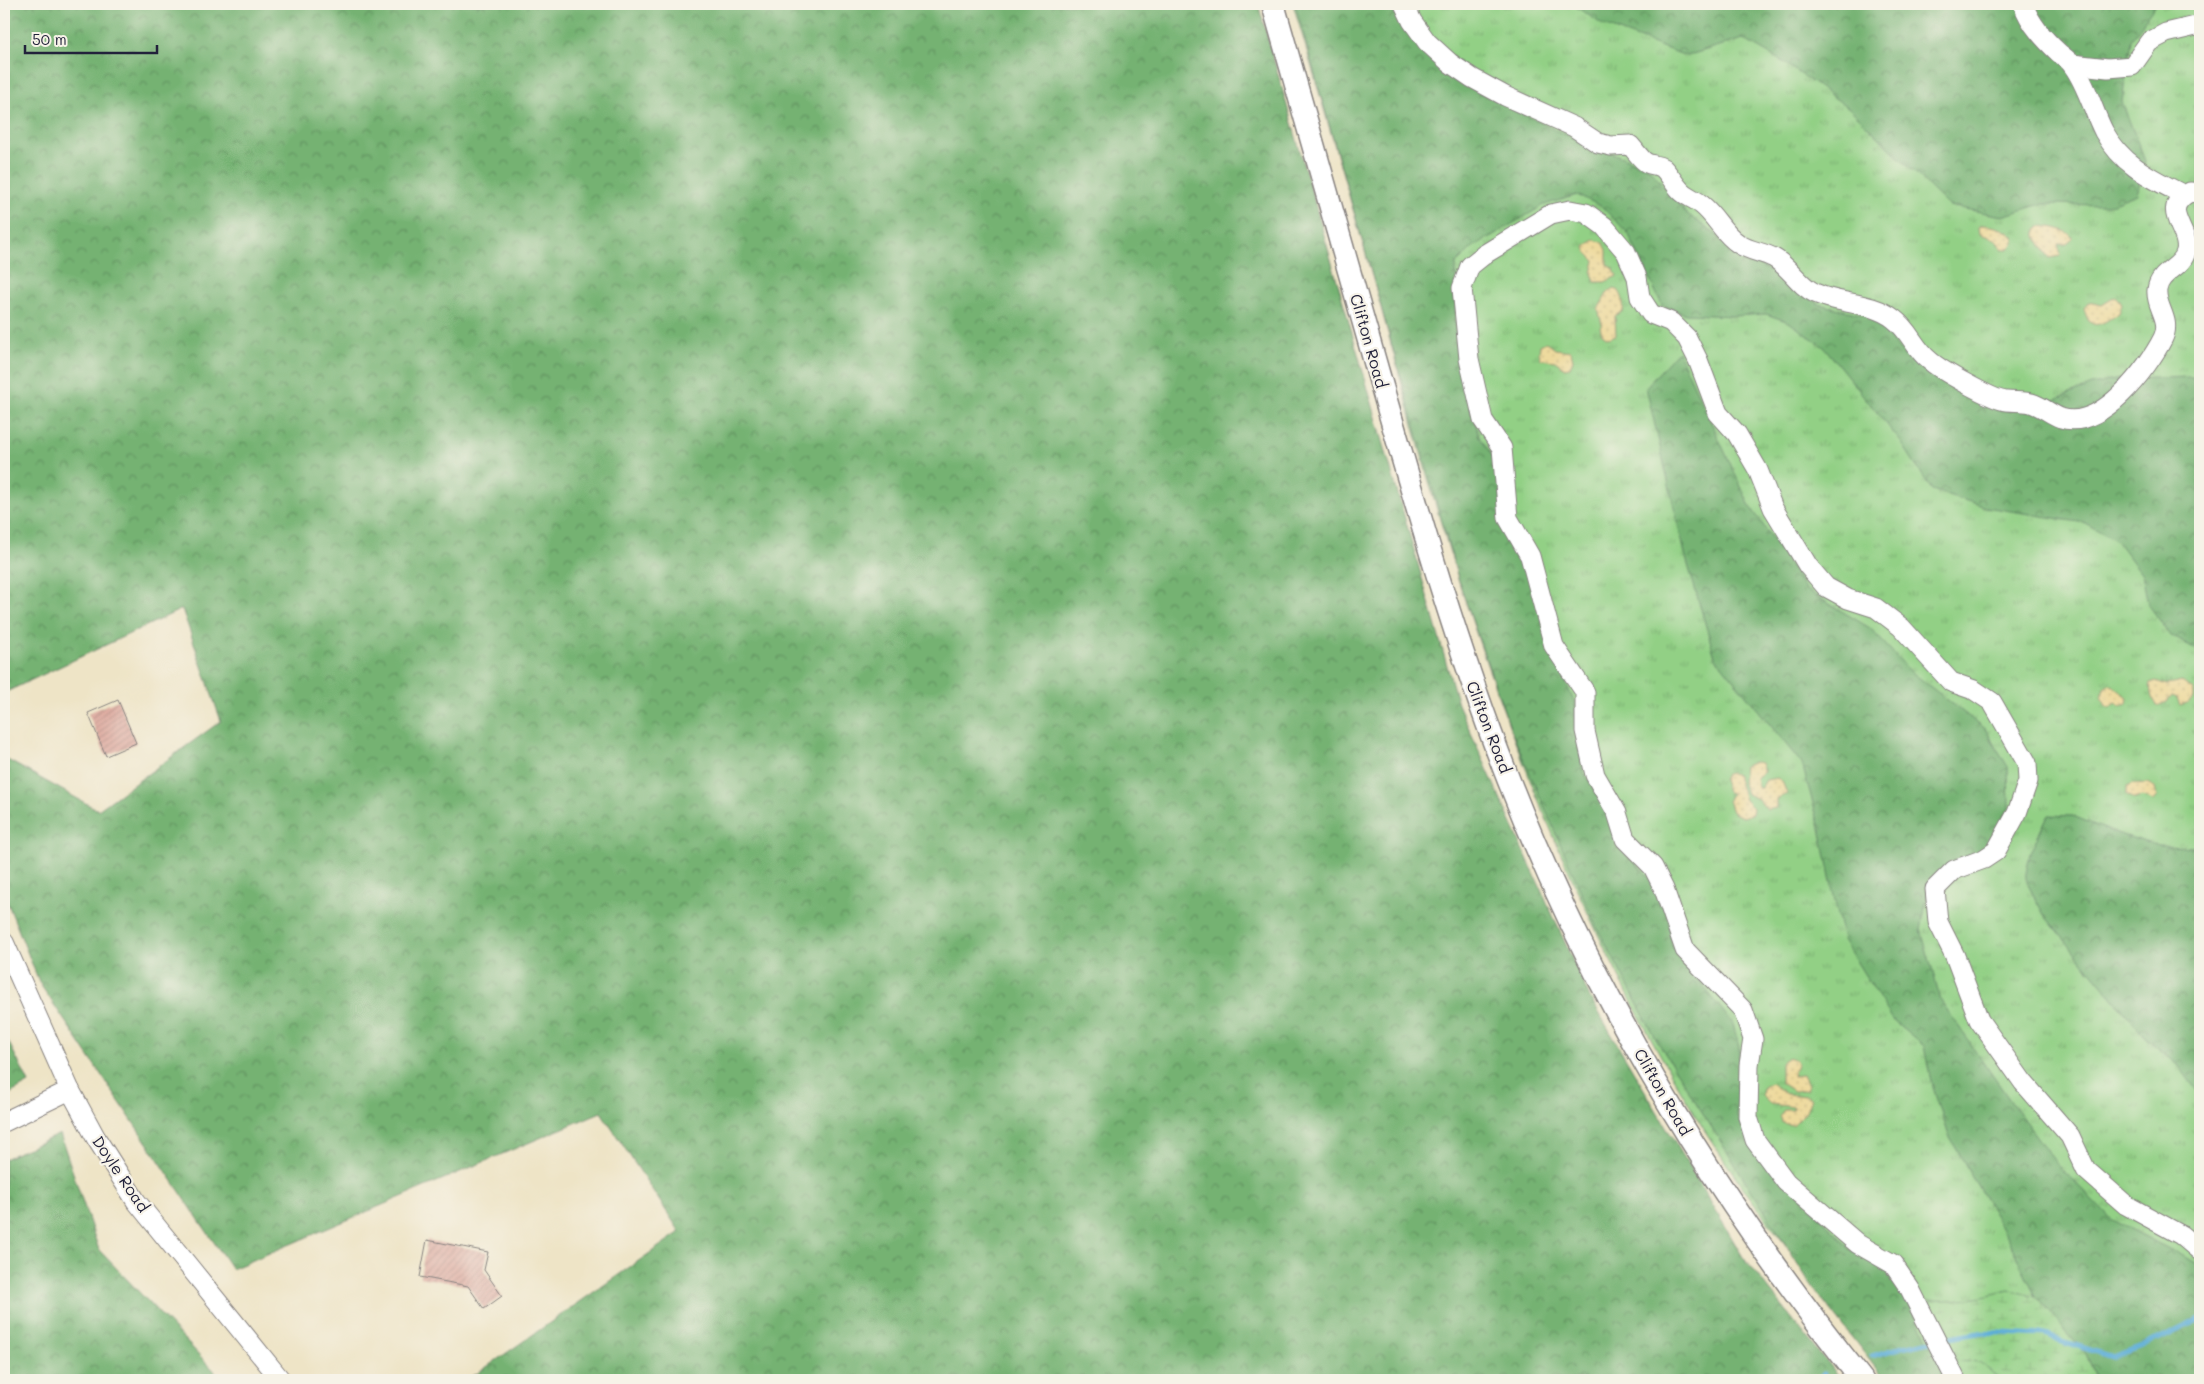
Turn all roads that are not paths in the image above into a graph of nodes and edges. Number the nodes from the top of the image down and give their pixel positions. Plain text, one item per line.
1 (1273, 4) edge
2 (1404, 4) edge
3 (2023, 4) edge
4 (2200, 25) edge
5 (2072, 64) junction
6 (2192, 194) edge
7 (4, 942) edge
8 (70, 1090) junction
9 (4, 1122) edge
10 (2200, 1251) edge
11 (1952, 1373) edge
12 (281, 1380) edge
13 (1862, 1380) edge

1 - 13 main road, Clifton Road
2 - 6 street
3 - 5 street
4 - 5 street
5 - 6 street
7 - 8 street, Doyle Road
8 - 9 street
8 - 12 street, Doyle Road
10 - 11 street

